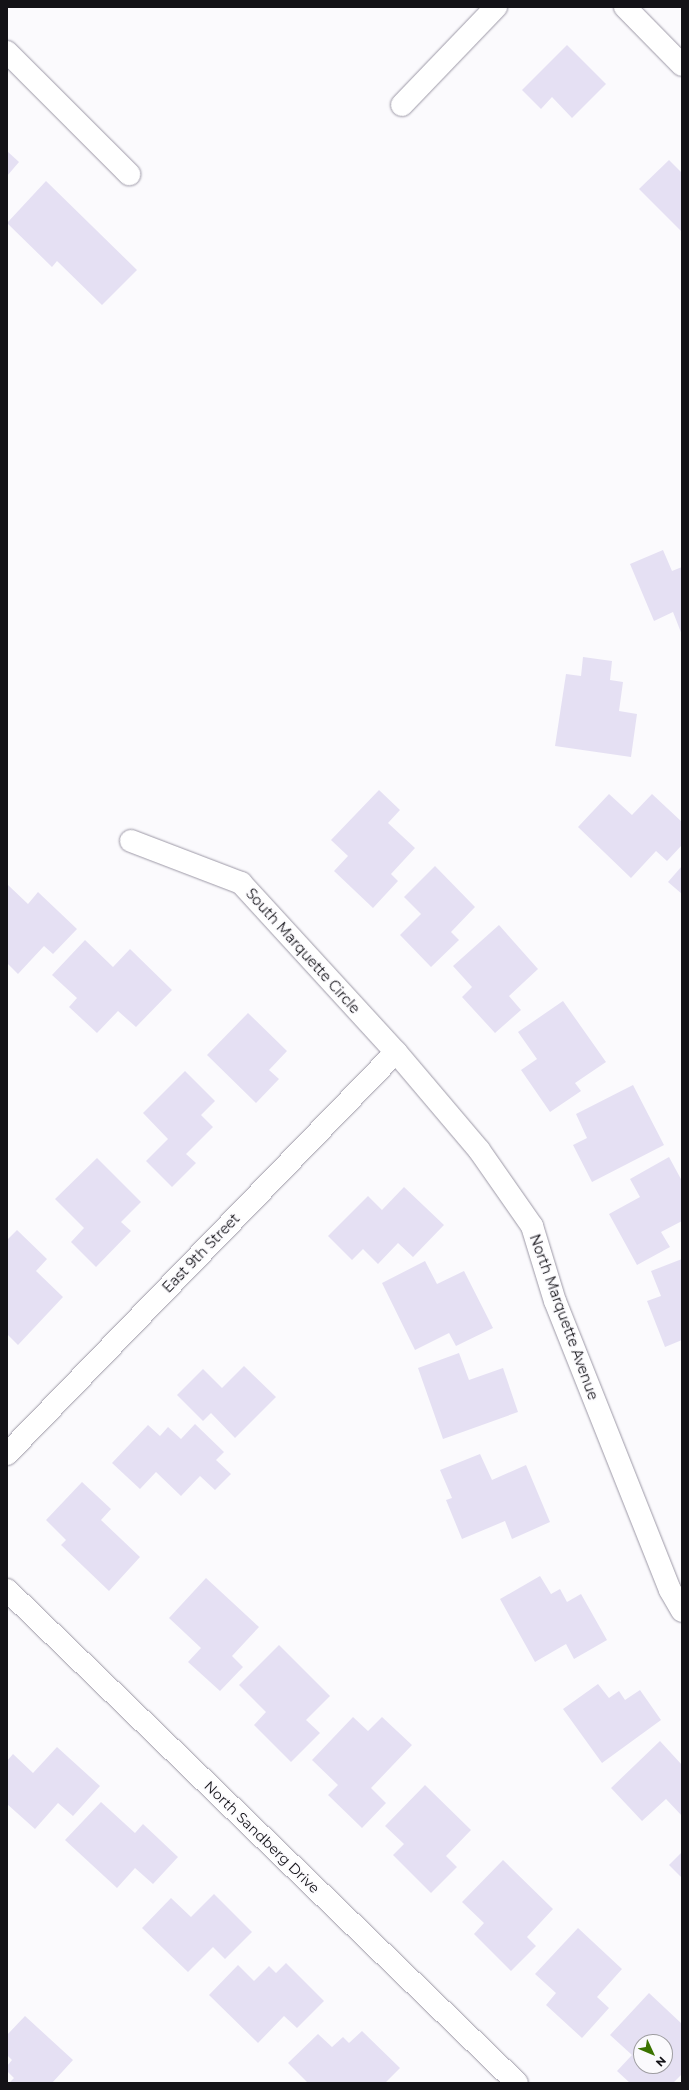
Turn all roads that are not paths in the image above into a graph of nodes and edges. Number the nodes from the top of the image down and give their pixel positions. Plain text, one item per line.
1 (496, 7) edge
2 (625, 7) edge
3 (7, 52) edge
4 (682, 65) edge
5 (402, 105) dead end
6 (129, 174) dead end
7 (131, 841) dead end
8 (396, 1052) junction
9 (7, 1454) edge
10 (7, 1590) edge
11 (682, 1611) edge
12 (517, 2083) edge

1 - 5 street
2 - 4 street
3 - 6 street
7 - 8 street, South Marquette Circle
8 - 9 street, East 9th Street
8 - 11 street, North Marquette Avenue
10 - 12 street, North Sandberg Drive

